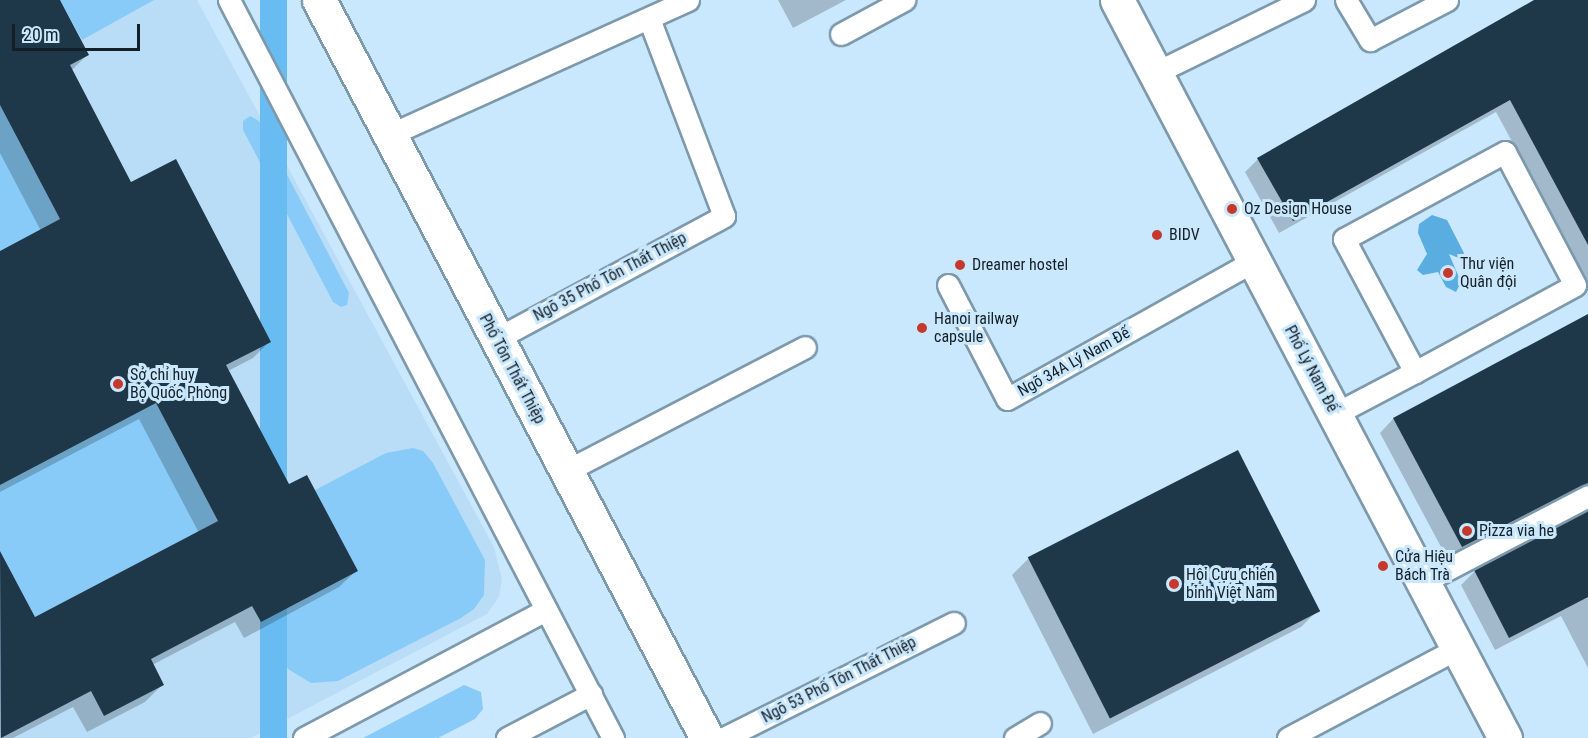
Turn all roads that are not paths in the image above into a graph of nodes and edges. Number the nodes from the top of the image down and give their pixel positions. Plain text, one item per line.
1 (229, 0) edge
2 (319, 0) edge
3 (688, 0) edge
4 (904, 0) edge
5 (1117, 0) edge
6 (1304, 0) edge
7 (1346, 0) edge
8 (1447, 0) edge
9 (649, 19) junction
10 (840, 34) dead end
11 (1155, 73) junction
12 (389, 135) junction
13 (1254, 261) junction
14 (948, 285) dead end
15 (496, 339) junction
16 (805, 347) dead end
17 (1415, 372) junction
18 (1335, 414) junction
19 (566, 471) junction
20 (1588, 496) edge
21 (1423, 582) junction
22 (546, 610) junction
23 (954, 623) dead end
24 (1458, 648) junction
25 (591, 694) junction
26 (1040, 723) dead end
27 (304, 738) edge
28 (507, 738) edge
29 (613, 738) edge
30 (707, 738) edge
31 (724, 738) edge
32 (1014, 738) edge
33 (1288, 738) edge
34 (1505, 738) edge

1 - 22 lane
2 - 12 street, Phố Tôn Thất Thiệp
3 - 9 lane
4 - 10 lane
5 - 11 street, Phố Lý Nam Đế
6 - 11 lane
7 - 8 lane
9 - 12 lane
9 - 15 lane, Ngõ 35 Phố Tôn Thất Thiệp
11 - 13 street, Phố Lý Nam Đế
12 - 15 street, Phố Tôn Thất Thiệp
13 - 14 lane, Ngõ 34A Lý Nam Đế
13 - 18 street, Phố Lý Nam Đế
15 - 19 street, Phố Tôn Thất Thiệp
16 - 19 lane
17 - 17 lane
17 - 18 lane
18 - 21 street, Phố Lý Nam Đế
19 - 30 street, Phố Tôn Thất Thiệp
20 - 21 lane
21 - 24 street, Phố Lý Nam Đế
22 - 25 lane
22 - 27 lane
23 - 31 lane, Ngõ 53 Phố Tôn Thất Thiệp
24 - 33 lane
24 - 34 street, Phố Lý Nam Đế
25 - 28 lane
25 - 29 lane
26 - 32 lane

